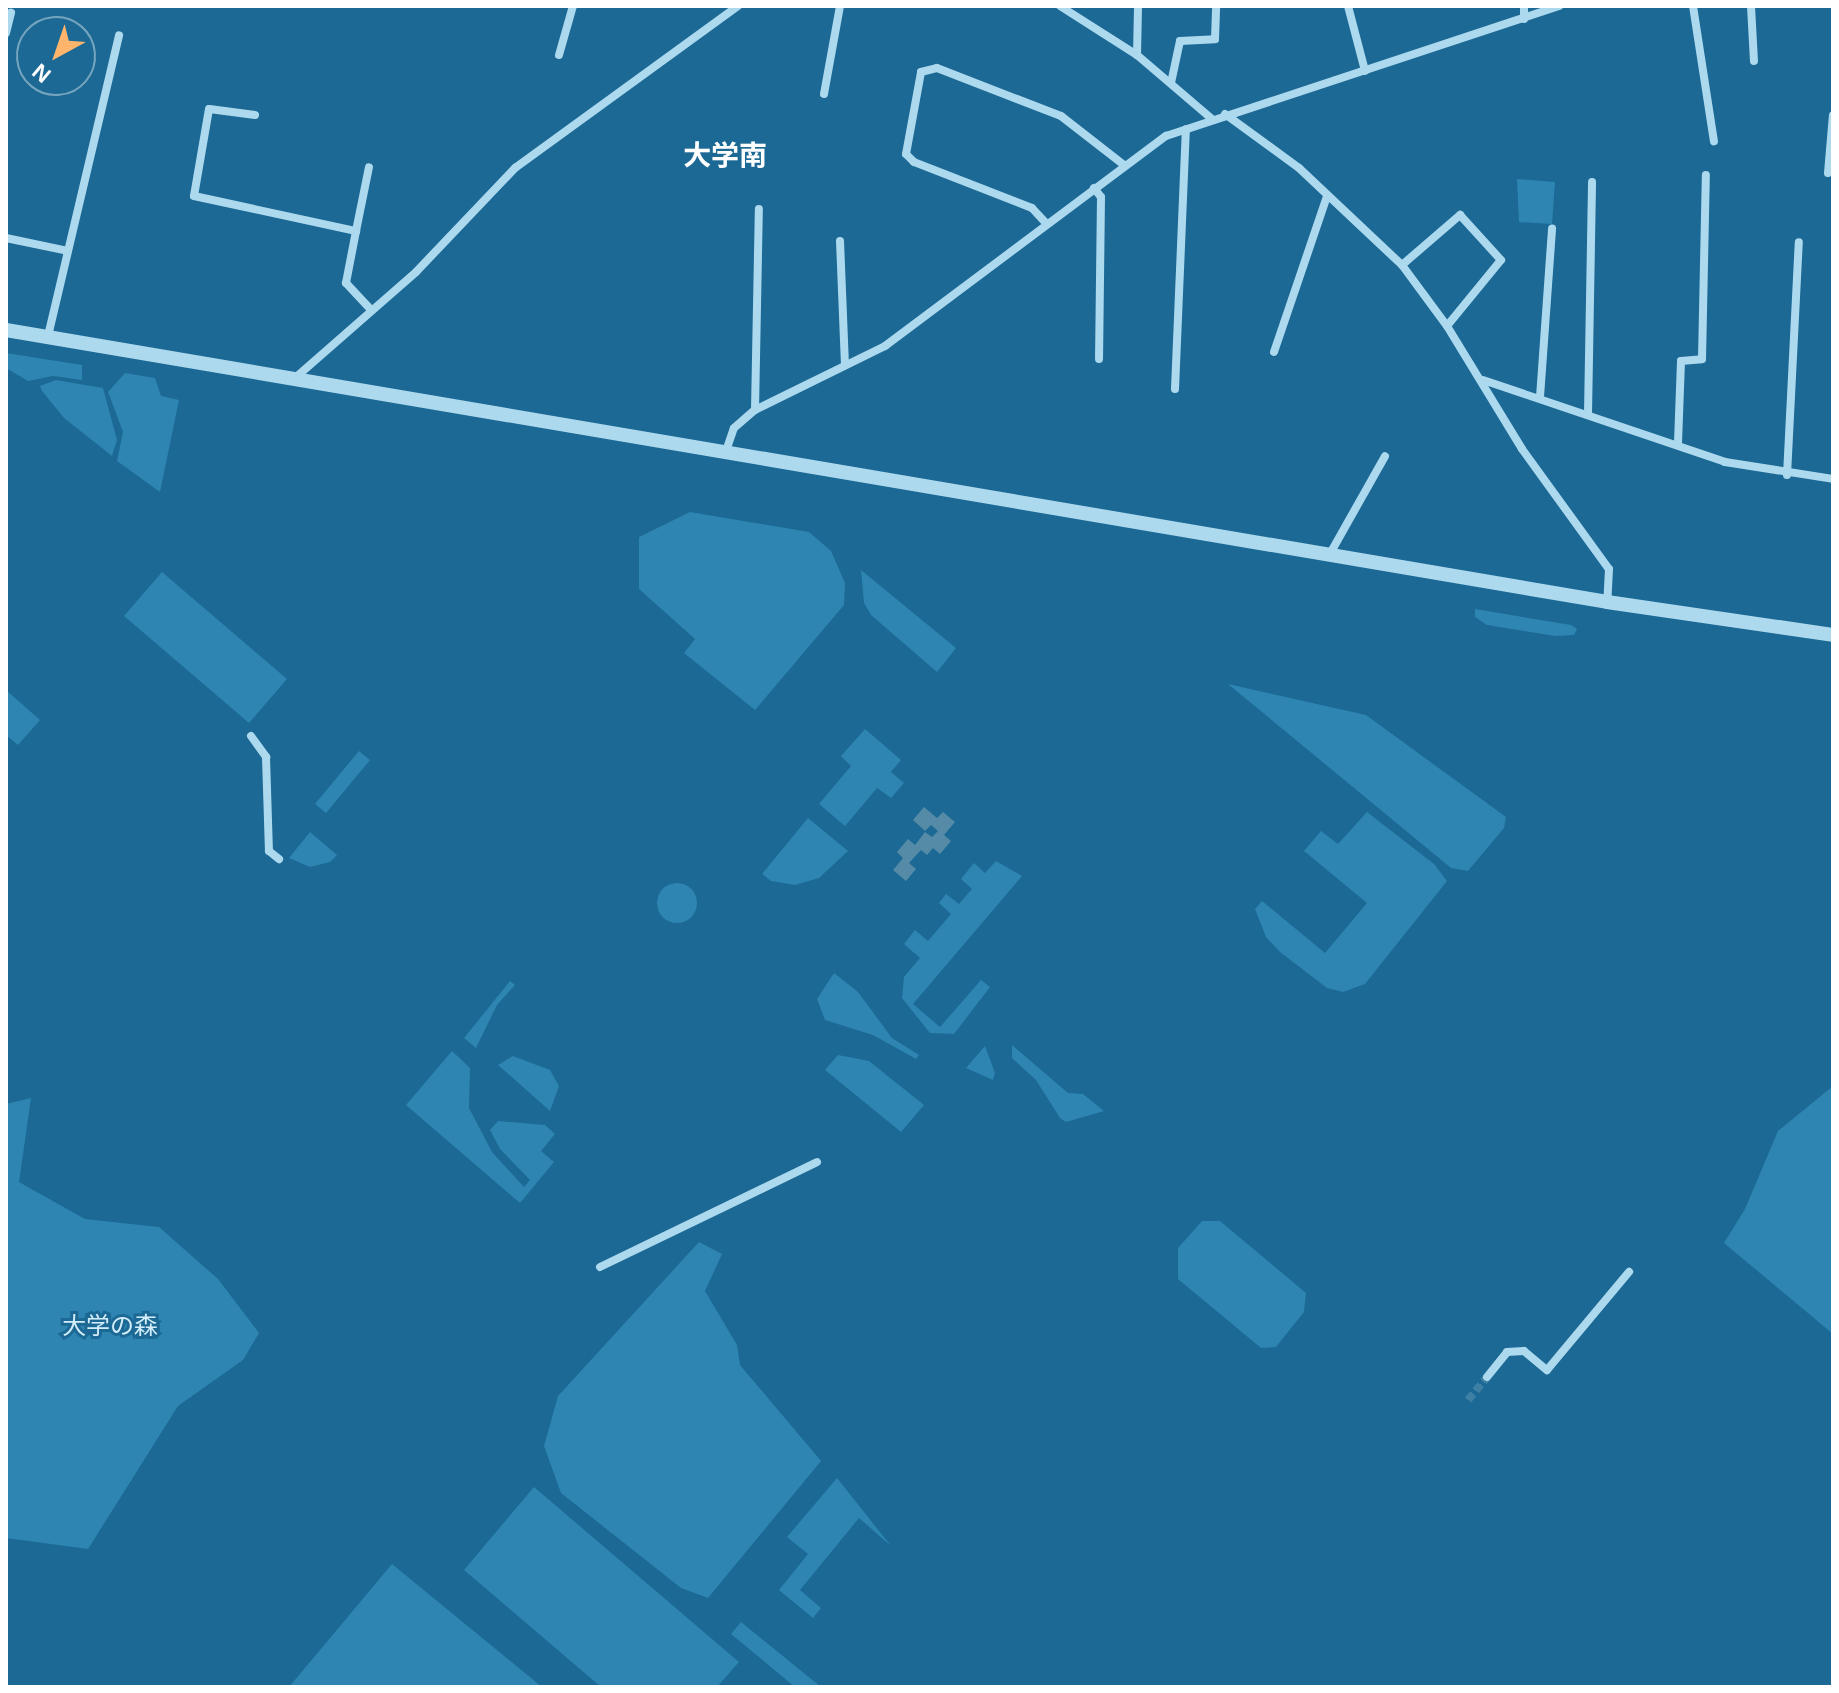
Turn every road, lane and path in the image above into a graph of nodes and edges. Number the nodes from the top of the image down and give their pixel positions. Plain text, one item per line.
1 (573, 6) edge
2 (738, 6) edge
3 (840, 6) edge
4 (1060, 6) edge
5 (1138, 6) edge
6 (1216, 6) edge
7 (1348, 6) edge
8 (1524, 6) edge
9 (1559, 6) edge
10 (1693, 6) edge
11 (1751, 6) edge
12 (11, 13) dead end
13 (1524, 19) junction
14 (6, 33) edge
15 (119, 35) dead end
16 (559, 55) dead end
17 (1137, 55) junction
18 (1754, 61) dead end
19 (1365, 71) junction
20 (1171, 83) junction
21 (824, 94) dead end
22 (1225, 114) junction
23 (255, 115) dead end
24 (1833, 115) edge
25 (1212, 119) junction
26 (1186, 129) junction
27 (1714, 141) dead end
28 (1124, 165) junction
29 (369, 167) dead end
30 (1828, 173) dead end
31 (1706, 175) dead end
32 (1592, 182) dead end
33 (1094, 188) junction
34 (1327, 196) junction
35 (759, 209) dead end
36 (1045, 222) junction
37 (1552, 228) dead end
38 (356, 231) junction
39 (6, 238) edge
40 (840, 241) dead end
41 (1799, 242) dead end
42 (68, 251) junction
43 (1402, 265) junction
44 (371, 310) junction
45 (1447, 326) junction
46 (6, 330) edge
47 (48, 336) junction
48 (1274, 352) dead end
49 (1099, 359) dead end
50 (845, 364) junction
51 (294, 378) junction
52 (1483, 380) junction
53 (1175, 389) dead end
54 (1540, 397) junction
55 (755, 410) junction
56 (1588, 414) junction
57 (1678, 443) junction
58 (726, 451) junction
59 (1385, 456) dead end
60 (1787, 475) junction
61 (1833, 479) edge
62 (1331, 552) junction
63 (1607, 602) junction
64 (1833, 635) edge
65 (251, 736) dead end
66 (279, 859) dead end
67 (817, 1162) dead end
68 (600, 1267) dead end
69 (1629, 1272) dead end
70 (1487, 1377) tunnel mouth

1 - 16 street
2 - 44 street
3 - 21 street
4 - 17 street
5 - 17 street
6 - 20 street
7 - 19 street
8 - 13 street
9 - 13 street
10 - 27 street
11 - 18 street
12 - 14 street
13 - 19 street
15 - 42 street
17 - 20 street
19 - 22 street
20 - 25 street
22 - 25 street
22 - 34 street
23 - 38 street
24 - 30 street
25 - 26 street
26 - 28 street
26 - 53 street
28 - 33 street
28 - 36 street
29 - 38 street
31 - 57 street
32 - 56 street
33 - 36 street
33 - 49 street
34 - 43 street
34 - 48 street
35 - 55 street
36 - 50 street
37 - 54 street
38 - 44 street
39 - 42 street
40 - 50 street
41 - 60 street
42 - 47 street
43 - 45 street
43 - 45 street
44 - 51 street
45 - 52 street
46 - 47 street
47 - 51 street
50 - 55 street
51 - 58 street
52 - 54 street
52 - 63 street
54 - 56 street
55 - 58 street
56 - 57 street
57 - 60 street
58 - 62 street
59 - 62 street
60 - 61 street
62 - 63 street
63 - 64 street
65 - 66 street
67 - 68 street
69 - 70 street

